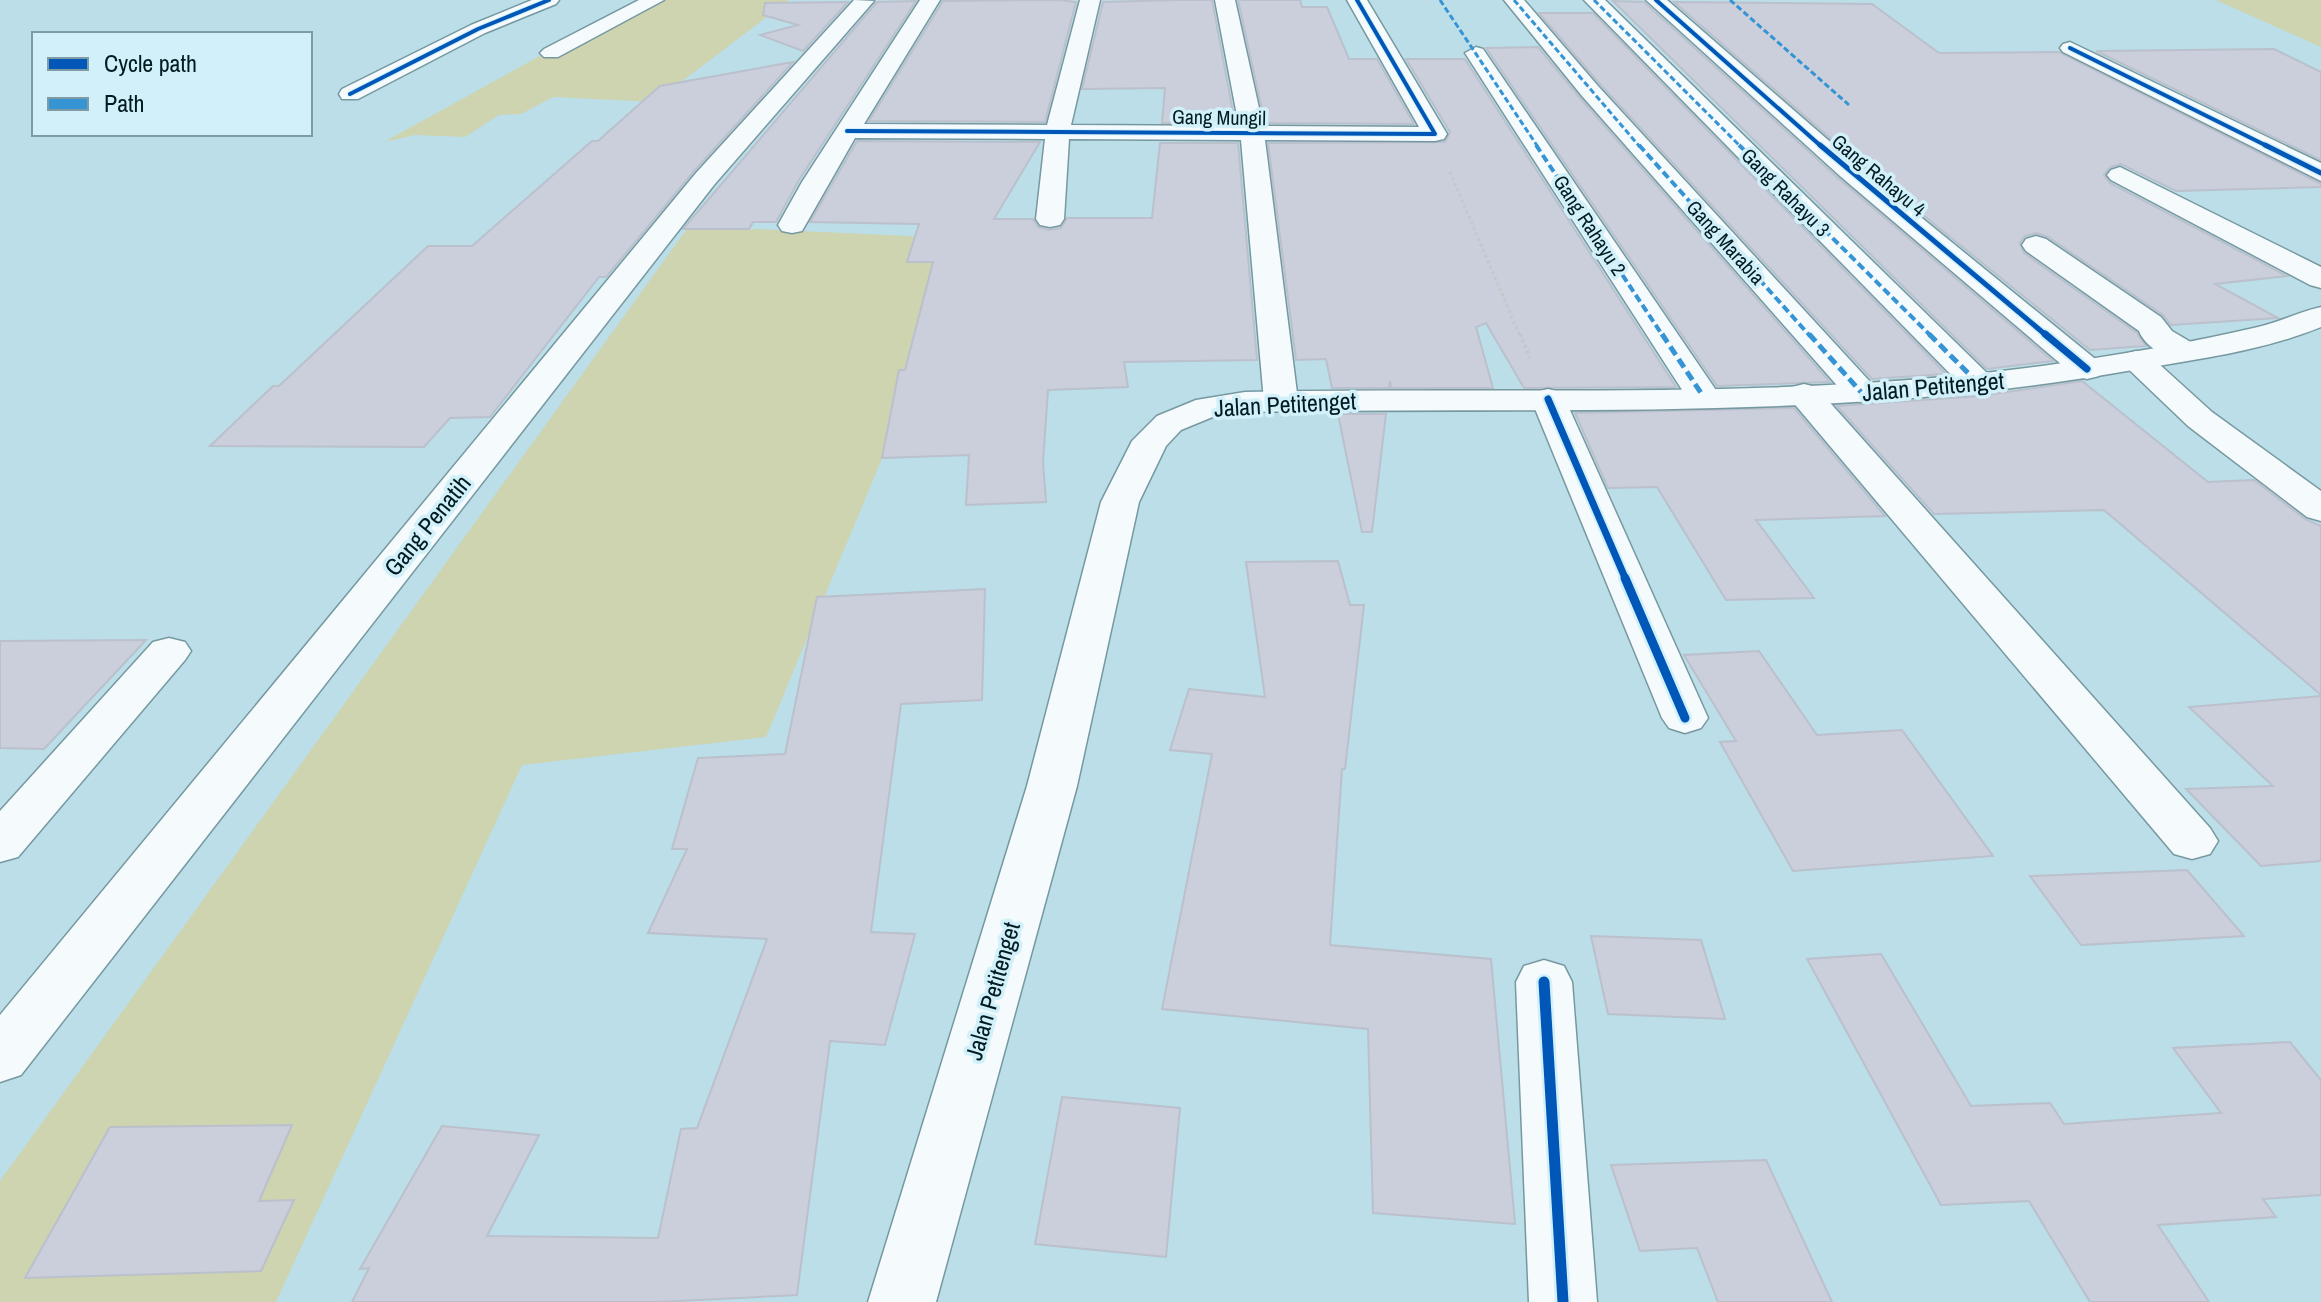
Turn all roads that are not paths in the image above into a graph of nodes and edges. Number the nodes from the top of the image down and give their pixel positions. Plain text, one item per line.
1 (549, 0) edge
2 (654, 0) edge
3 (930, 0) edge
4 (1090, 0) edge
5 (1225, 0) edge
6 (1357, 0) edge
7 (1514, 0) edge
8 (1594, 0) edge
9 (1656, 0) edge
10 (864, 1) edge
11 (2070, 48) dead end
12 (551, 53) dead end
13 (1476, 53) dead end
14 (350, 94) dead end
15 (1058, 130) junction
16 (847, 131) junction
17 (1252, 133) junction
18 (2321, 173) edge
19 (2120, 175) dead end
20 (1050, 219) dead end
21 (792, 225) dead end
22 (2036, 245) dead end
23 (2321, 279) edge
24 (2321, 316) edge
25 (2183, 351) junction
26 (2136, 361) junction
27 (2087, 369) junction
28 (1978, 383) junction
29 (1861, 392) junction
30 (1804, 394) junction
31 (1703, 396) junction
32 (1548, 399) junction
33 (1281, 401) junction
34 (2321, 509) edge
35 (169, 651) dead end
36 (1685, 718) dead end
37 (2192, 841) dead end
38 (0, 844) edge
39 (1544, 982) dead end
40 (0, 1058) edge
41 (902, 1302) edge
42 (1563, 1302) edge

1 - 14 street
2 - 12 street
3 - 16 street
4 - 15 street
5 - 17 street, Gang Mungil
6 - 17 street, Gang Mungil
7 - 29 street, Gang Marabia
8 - 28 street, Gang Rahayu 3
9 - 27 street, Gang Rahayu 4
10 - 40 street, Gang Penatih
11 - 18 street
13 - 31 street, Gang Rahayu 2
15 - 16 street, Gang Mungil
15 - 17 street, Gang Mungil
15 - 20 street
16 - 21 street
17 - 33 street, Gang Mungil
19 - 23 street
22 - 25 street
24 - 25 street, Jalan Petitenget
25 - 26 street, Jalan Petitenget
26 - 27 street, Jalan Petitenget
26 - 34 street
27 - 28 street, Jalan Petitenget
28 - 29 street, Jalan Petitenget
29 - 30 street, Jalan Petitenget
30 - 31 street, Jalan Petitenget
30 - 37 street
31 - 32 street, Jalan Petitenget
32 - 33 street, Jalan Petitenget
32 - 36 street
33 - 41 street, Jalan Petitenget
35 - 38 street
39 - 42 street

